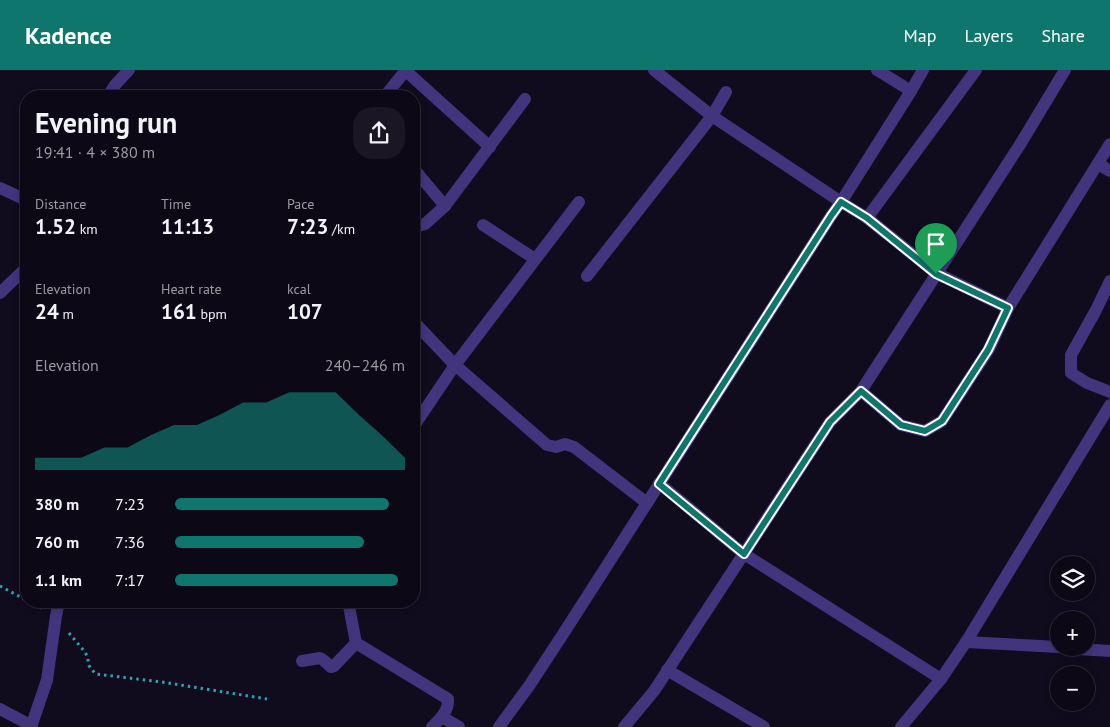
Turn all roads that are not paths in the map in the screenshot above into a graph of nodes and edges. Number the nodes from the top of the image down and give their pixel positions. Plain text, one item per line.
1 (129, 70) edge
2 (406, 70) edge
3 (654, 70) edge
4 (877, 70) edge
5 (923, 70) edge
6 (976, 70) edge
7 (1065, 70) edge
8 (112, 90) edge
9 (390, 90) edge
10 (911, 91) junction
11 (726, 92) dead end
12 (525, 98) dead end
13 (712, 116) junction
14 (1110, 144) edge
15 (490, 147) junction
16 (1098, 164) junction
17 (1110, 171) edge
18 (420, 176) edge
19 (0, 188) edge
20 (20, 197) edge
21 (579, 202) dead end
22 (841, 202) junction
23 (445, 206) junction
24 (867, 218) junction
25 (420, 225) edge
26 (483, 225) dead end
27 (535, 259) junction
28 (20, 274) edge
29 (936, 274) junction
30 (587, 276) dead end
31 (1110, 281) edge
32 (0, 293) edge
33 (1008, 308) junction
34 (420, 328) edge
35 (455, 364) junction
36 (861, 391) junction
37 (1110, 392) edge
38 (1110, 405) edge
39 (420, 417) edge
40 (659, 484) junction
41 (647, 503) junction
42 (744, 554) junction
43 (349, 608) edge
44 (57, 611) road end
45 (966, 642) junction
46 (356, 643) junction
47 (1050, 647) edge
48 (1095, 650) edge
49 (1110, 651) edge
50 (302, 661) dead end
51 (667, 670) junction
52 (941, 679) junction
53 (0, 709) edge
54 (442, 717) junction
55 (908, 725) edge
56 (32, 727) edge
57 (432, 727) edge
58 (459, 727) edge
59 (499, 727) edge
60 (624, 727) edge
61 (764, 727) edge

1 - 8 street
2 - 9 street
2 - 15 street
3 - 13 street
4 - 10 street
5 - 10 street
6 - 24 street
7 - 29 street
10 - 22 street
11 - 13 street
12 - 15 street
13 - 22 street
13 - 30 street
14 - 16 street
15 - 23 street
16 - 17 street
16 - 33 street
18 - 23 street
19 - 20 street
21 - 27 street
22 - 24 street
22 - 40 street
23 - 25 street
24 - 29 street
26 - 27 street
27 - 35 street
28 - 32 street
29 - 33 street
29 - 36 street
31 - 37 street
33 - 36 street
34 - 35 street
35 - 39 street
35 - 41 street
36 - 42 street
38 - 45 street
40 - 41 street
40 - 42 street
41 - 59 street
42 - 51 street
42 - 52 street
43 - 46 street
44 - 56 street
45 - 47 street
45 - 52 street
46 - 50 street
46 - 54 street
48 - 49 street
51 - 60 street
51 - 61 street
52 - 55 street
53 - 56 street
54 - 57 street
54 - 58 street

